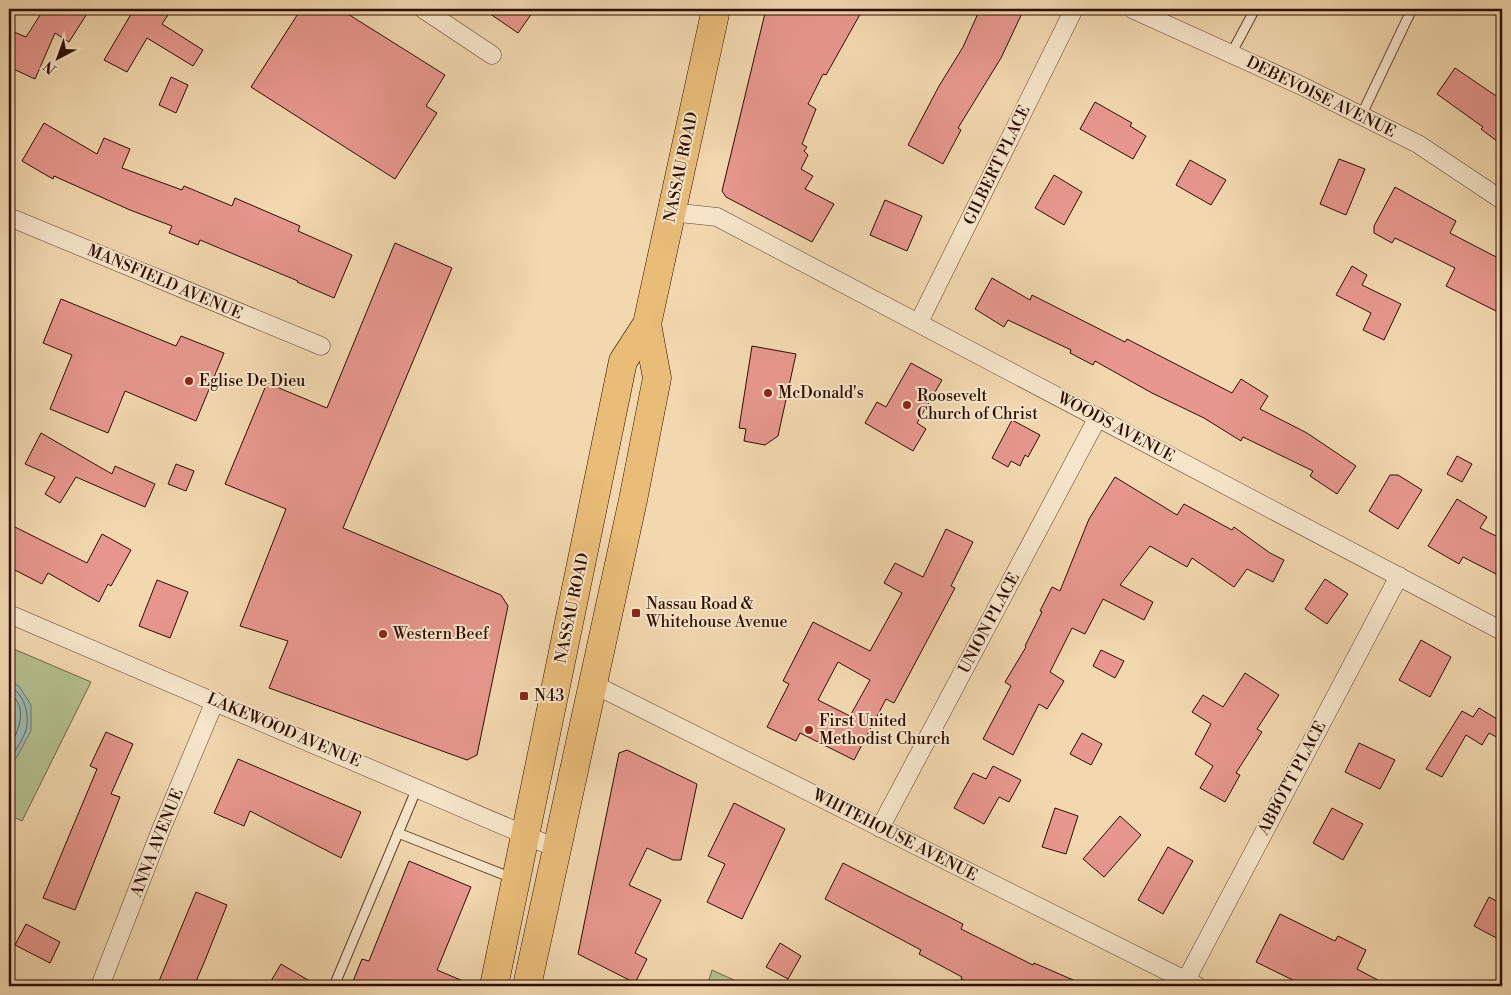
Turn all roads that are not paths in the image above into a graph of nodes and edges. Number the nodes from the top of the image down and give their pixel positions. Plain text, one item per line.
1 (423, 9) edge
2 (716, 9) edge
3 (1074, 9) edge
4 (1132, 9) edge
5 (1255, 9) edge
6 (1412, 9) edge
7 (1231, 54) junction
8 (492, 55) dead end
9 (1361, 116) junction
10 (1502, 200) edge
11 (671, 212) junction
12 (9, 216) edge
13 (919, 322) junction
14 (647, 324) junction
15 (321, 346) dead end
16 (1098, 417) junction
17 (1399, 576) junction
18 (9, 614) edge
19 (568, 626) junction
20 (1502, 631) edge
21 (593, 684) junction
22 (215, 701) junction
23 (417, 788) junction
24 (880, 828) junction
25 (398, 833) junction
26 (525, 834) junction
27 (558, 849) junction
28 (515, 879) junction
29 (1191, 983) edge
30 (100, 986) edge
31 (334, 986) edge
32 (494, 986) edge
33 (527, 986) edge

1 - 8 street
2 - 11 main road, NASSAU ROAD
3 - 13 street, GILBERT PLACE
4 - 7 street, DEBEVOISE AVENUE
5 - 7 lane
6 - 9 lane
7 - 9 street, DEBEVOISE AVENUE
9 - 10 street, DEBEVOISE AVENUE
11 - 13 street, WOODS AVENUE
11 - 14 main road, NASSAU ROAD
12 - 15 street, MANSFIELD AVENUE
13 - 16 street, WOODS AVENUE
14 - 19 main road, NASSAU ROAD
14 - 21 main road, NASSAU ROAD
16 - 17 street, WOODS AVENUE
16 - 24 street, UNION PLACE
17 - 20 street, WOODS AVENUE
17 - 29 street, ABBOTT PLACE
18 - 22 street, LAKEWOOD AVENUE
19 - 21 main road
19 - 26 main road, NASSAU ROAD
21 - 24 street, WHITEHOUSE AVENUE
21 - 27 main road, NASSAU ROAD
22 - 23 street, LAKEWOOD AVENUE
22 - 30 street, ANNA AVENUE
23 - 25 lane
23 - 26 street, LAKEWOOD AVENUE
24 - 29 street, WHITEHOUSE AVENUE
25 - 28 lane
25 - 31 lane
26 - 27 street, LAKEWOOD AVENUE
26 - 28 main road, NASSAU ROAD
27 - 33 main road, NASSAU ROAD
28 - 32 main road, NASSAU ROAD

